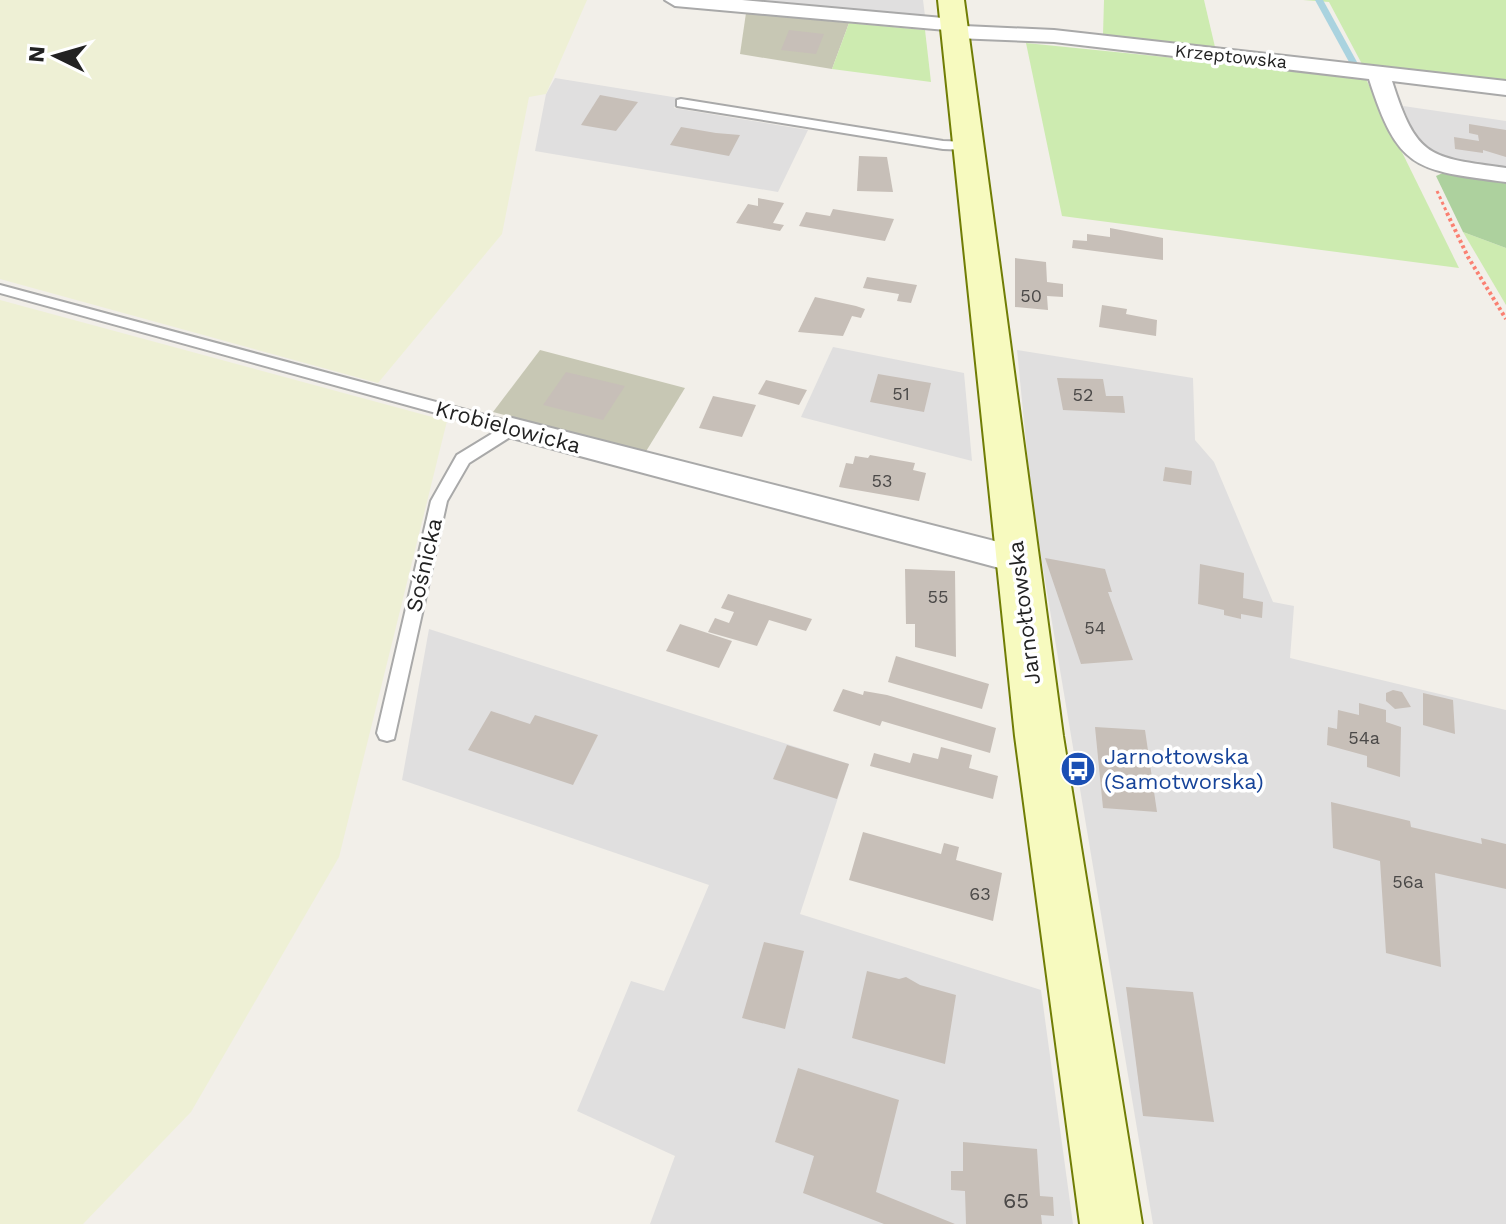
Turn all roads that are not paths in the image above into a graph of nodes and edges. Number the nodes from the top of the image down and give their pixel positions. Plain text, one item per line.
1 (675, 0) edge
2 (749, 3) edge
3 (953, 19) edge
4 (1378, 72) junction
5 (1506, 88) edge
6 (681, 103) dead end
7 (969, 146) junction
8 (1506, 175) edge
9 (0, 289) edge
10 (512, 428) junction
11 (1018, 560) junction
12 (387, 733) dead end
13 (1111, 1224) edge

1 - 2 street, Krzeptowska
2 - 3 street, Krzeptowska
3 - 4 street, Krzeptowska
3 - 7 street, Jarnołtowska
4 - 5 street, Krzeptowska
4 - 8 street
6 - 7 lane
7 - 11 street, Jarnołtowska
9 - 10 lane, Krobielowicka
10 - 11 street, Krobielowicka
10 - 12 lane, Sośnicka
11 - 13 street, Jarnołtowska

